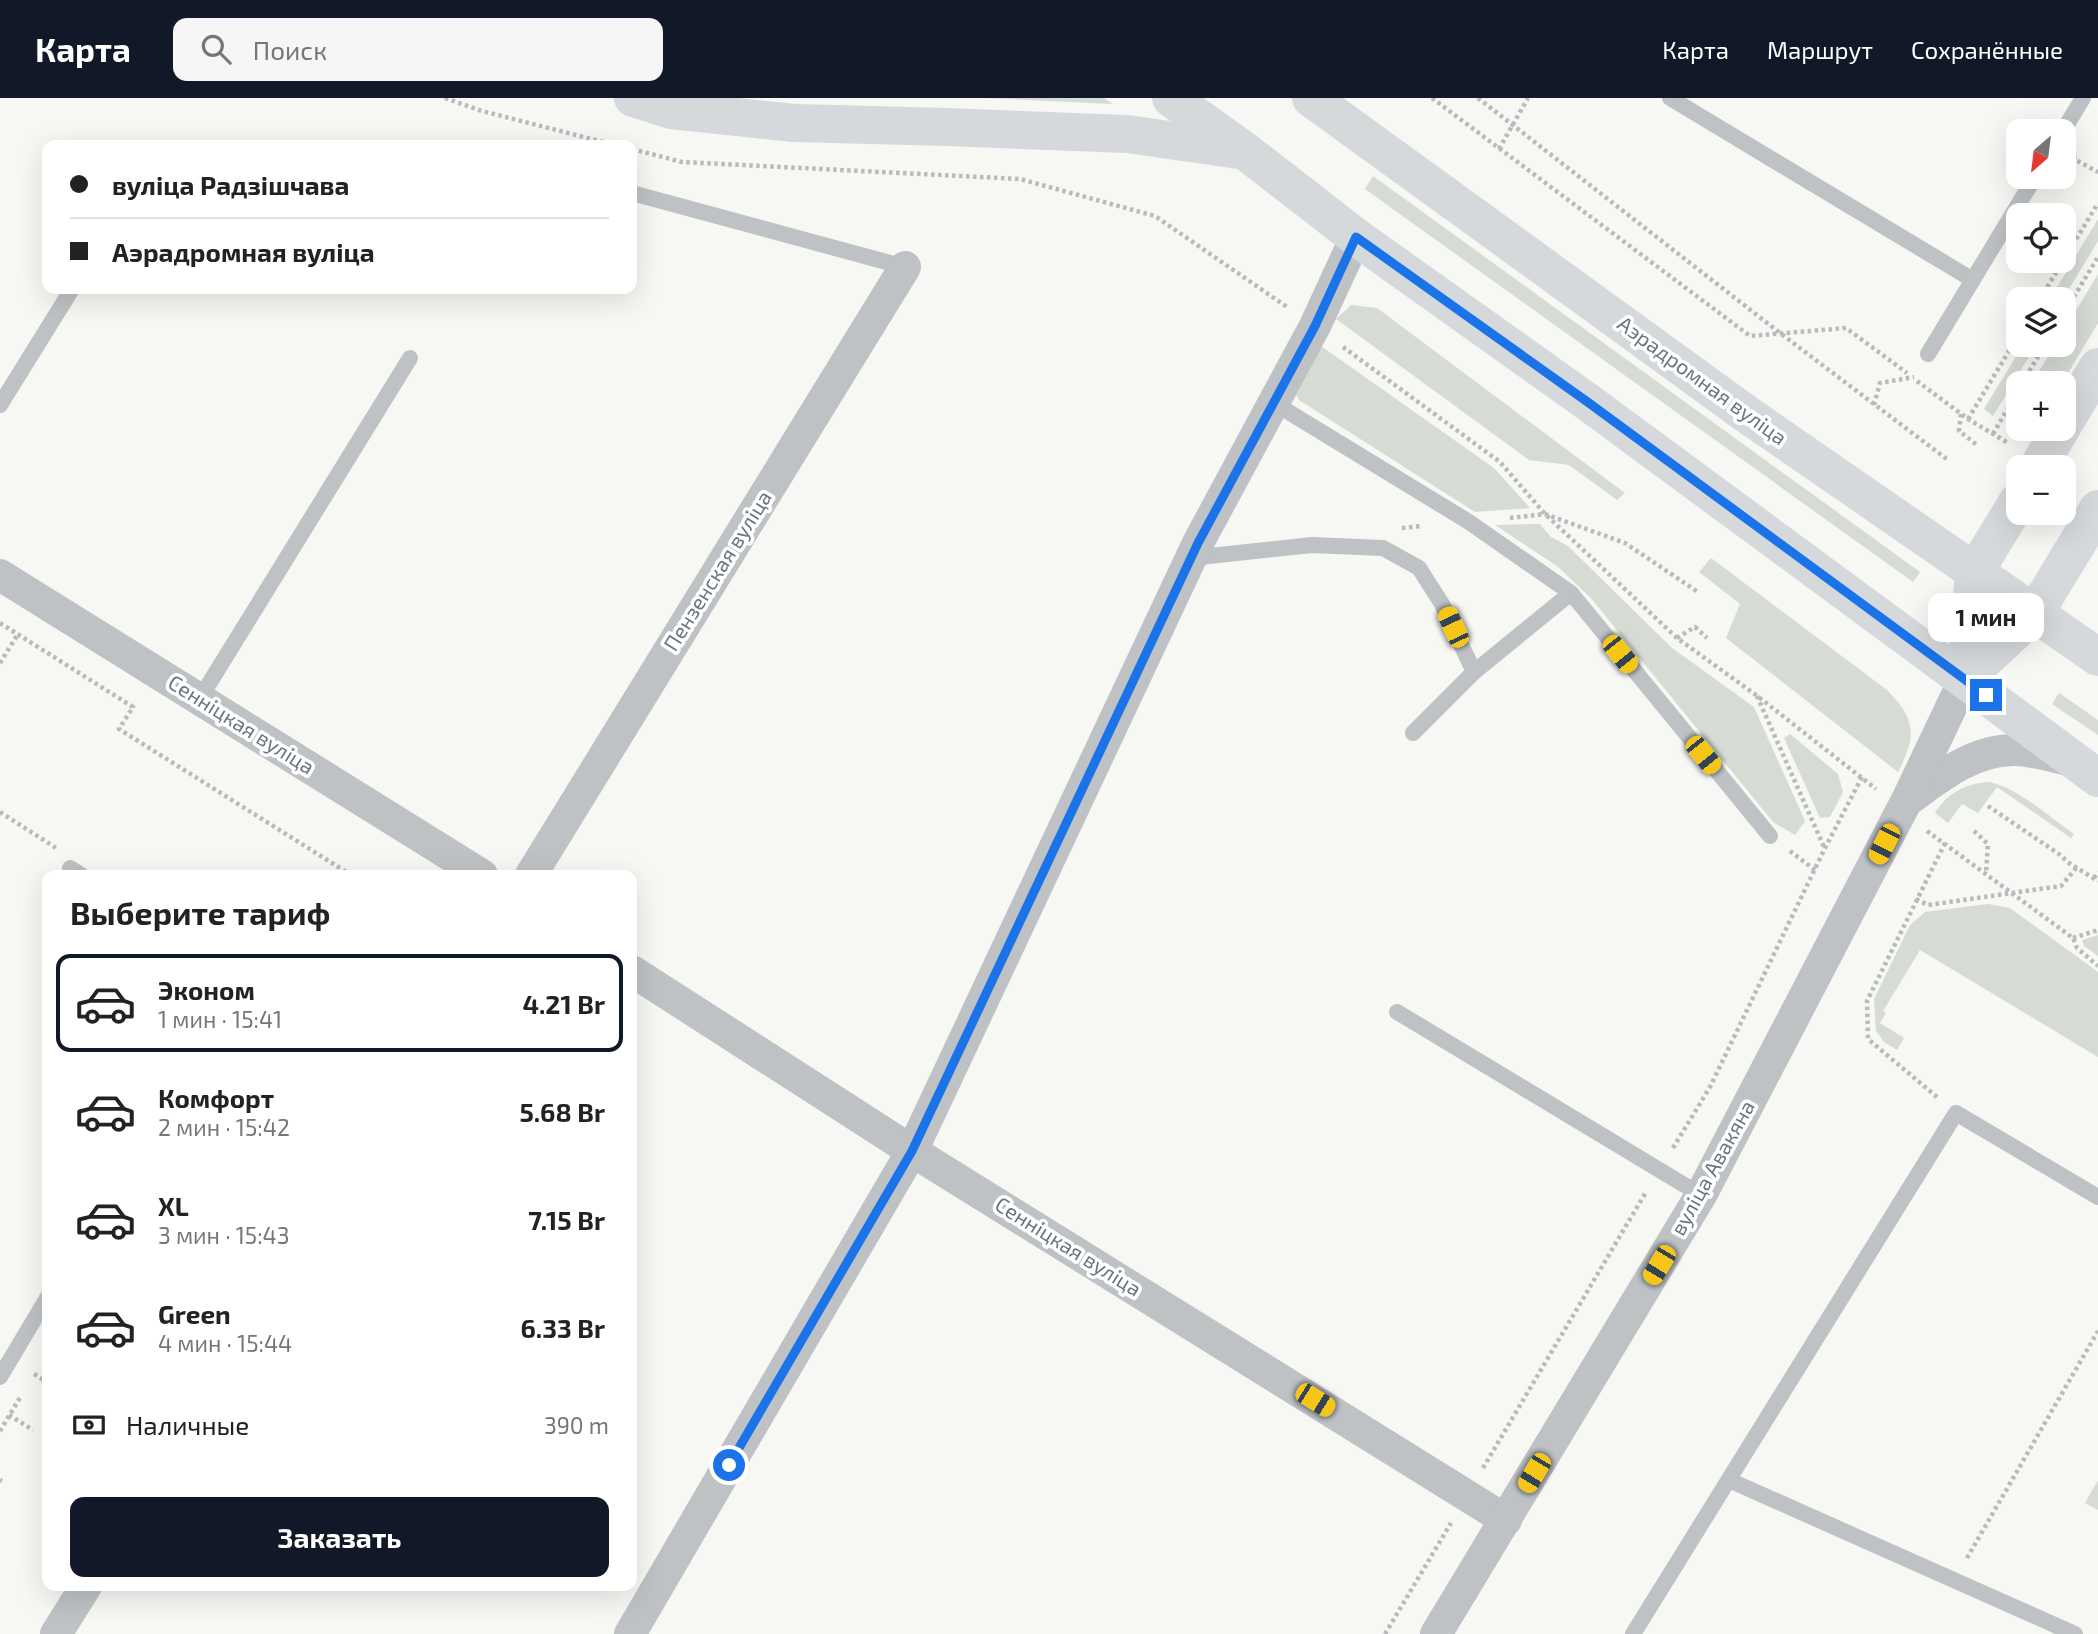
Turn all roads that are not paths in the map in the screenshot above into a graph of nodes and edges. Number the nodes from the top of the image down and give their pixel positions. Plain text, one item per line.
1 (633, 98) edge
2 (1171, 98) edge
3 (1311, 98) edge
4 (1670, 98) edge
5 (2083, 98) edge
6 (2070, 119) edge
7 (1245, 150) junction
8 (2028, 189) edge
9 (637, 194) edge
10 (1356, 237) junction
11 (905, 267) joint
12 (1973, 280) junction
13 (69, 294) edge
14 (1928, 354) road end
15 (410, 358) dead end
16 (2098, 367) edge
17 (1274, 403) junction
18 (2076, 404) edge
19 (0, 405) edge
20 (2045, 441) edge
21 (2028, 455) edge
22 (2098, 509) edge
23 (2006, 521) edge
24 (1191, 558) junction
25 (1974, 573) junction
26 (0, 575) edge
27 (1571, 593) junction
28 (2035, 613) junction
29 (2098, 657) edge
30 (1474, 672) junction
31 (1965, 678) junction
32 (199, 700) junction
33 (1413, 733) dead end
34 (2086, 769) edge
35 (1903, 806) junction
36 (1770, 836) dead end
37 (474, 870) edge
38 (534, 870) edge
39 (637, 974) edge
40 (1396, 1012) dead end
41 (912, 1151) junction
42 (1701, 1195) junction
43 (2098, 1197) edge
44 (42, 1306) edge
45 (0, 1377) edge
46 (1729, 1480) junction
47 (1506, 1520) junction
48 (83, 1591) edge
49 (2068, 1632) edge
50 (56, 1634) edge
51 (631, 1634) edge
52 (1436, 1634) edge
53 (1633, 1634) edge

1 - 7 main road
2 - 7 main road
3 - 25 main road, Аэрадромная вуліца
4 - 12 lane
5 - 6 lane
7 - 10 main road
8 - 12 lane
9 - 11 lane
10 - 17 street
10 - 31 main road
11 - 38 street, Пензенская вуліца
12 - 14 lane
13 - 19 lane
15 - 32 lane
16 - 18 main road
17 - 24 street
17 - 27 lane
20 - 21 main road
22 - 28 main road
23 - 25 main road
24 - 30 lane
24 - 41 street
25 - 28 main road, Аэрадромная вуліца
25 - 31 main road
26 - 32 street, Сенніцкая вуліца
27 - 30 lane
27 - 36 lane
28 - 29 main road, Аэрадромная вуліца
28 - 31 main road
30 - 33 lane
31 - 34 main road
31 - 35 street, вуліца Авакяна
32 - 37 street, Сенніцкая вуліца
34 - 35 street, вуліца Авакяна
35 - 42 street, вуліца Авакяна
39 - 41 street, Сенніцкая вуліца
40 - 42 lane
41 - 47 street, Сенніцкая вуліца
41 - 51 street
42 - 47 street, вуліца Авакяна
43 - 46 lane
44 - 45 lane
46 - 49 lane
46 - 53 lane
47 - 52 street, вуліца Авакяна
48 - 50 street

